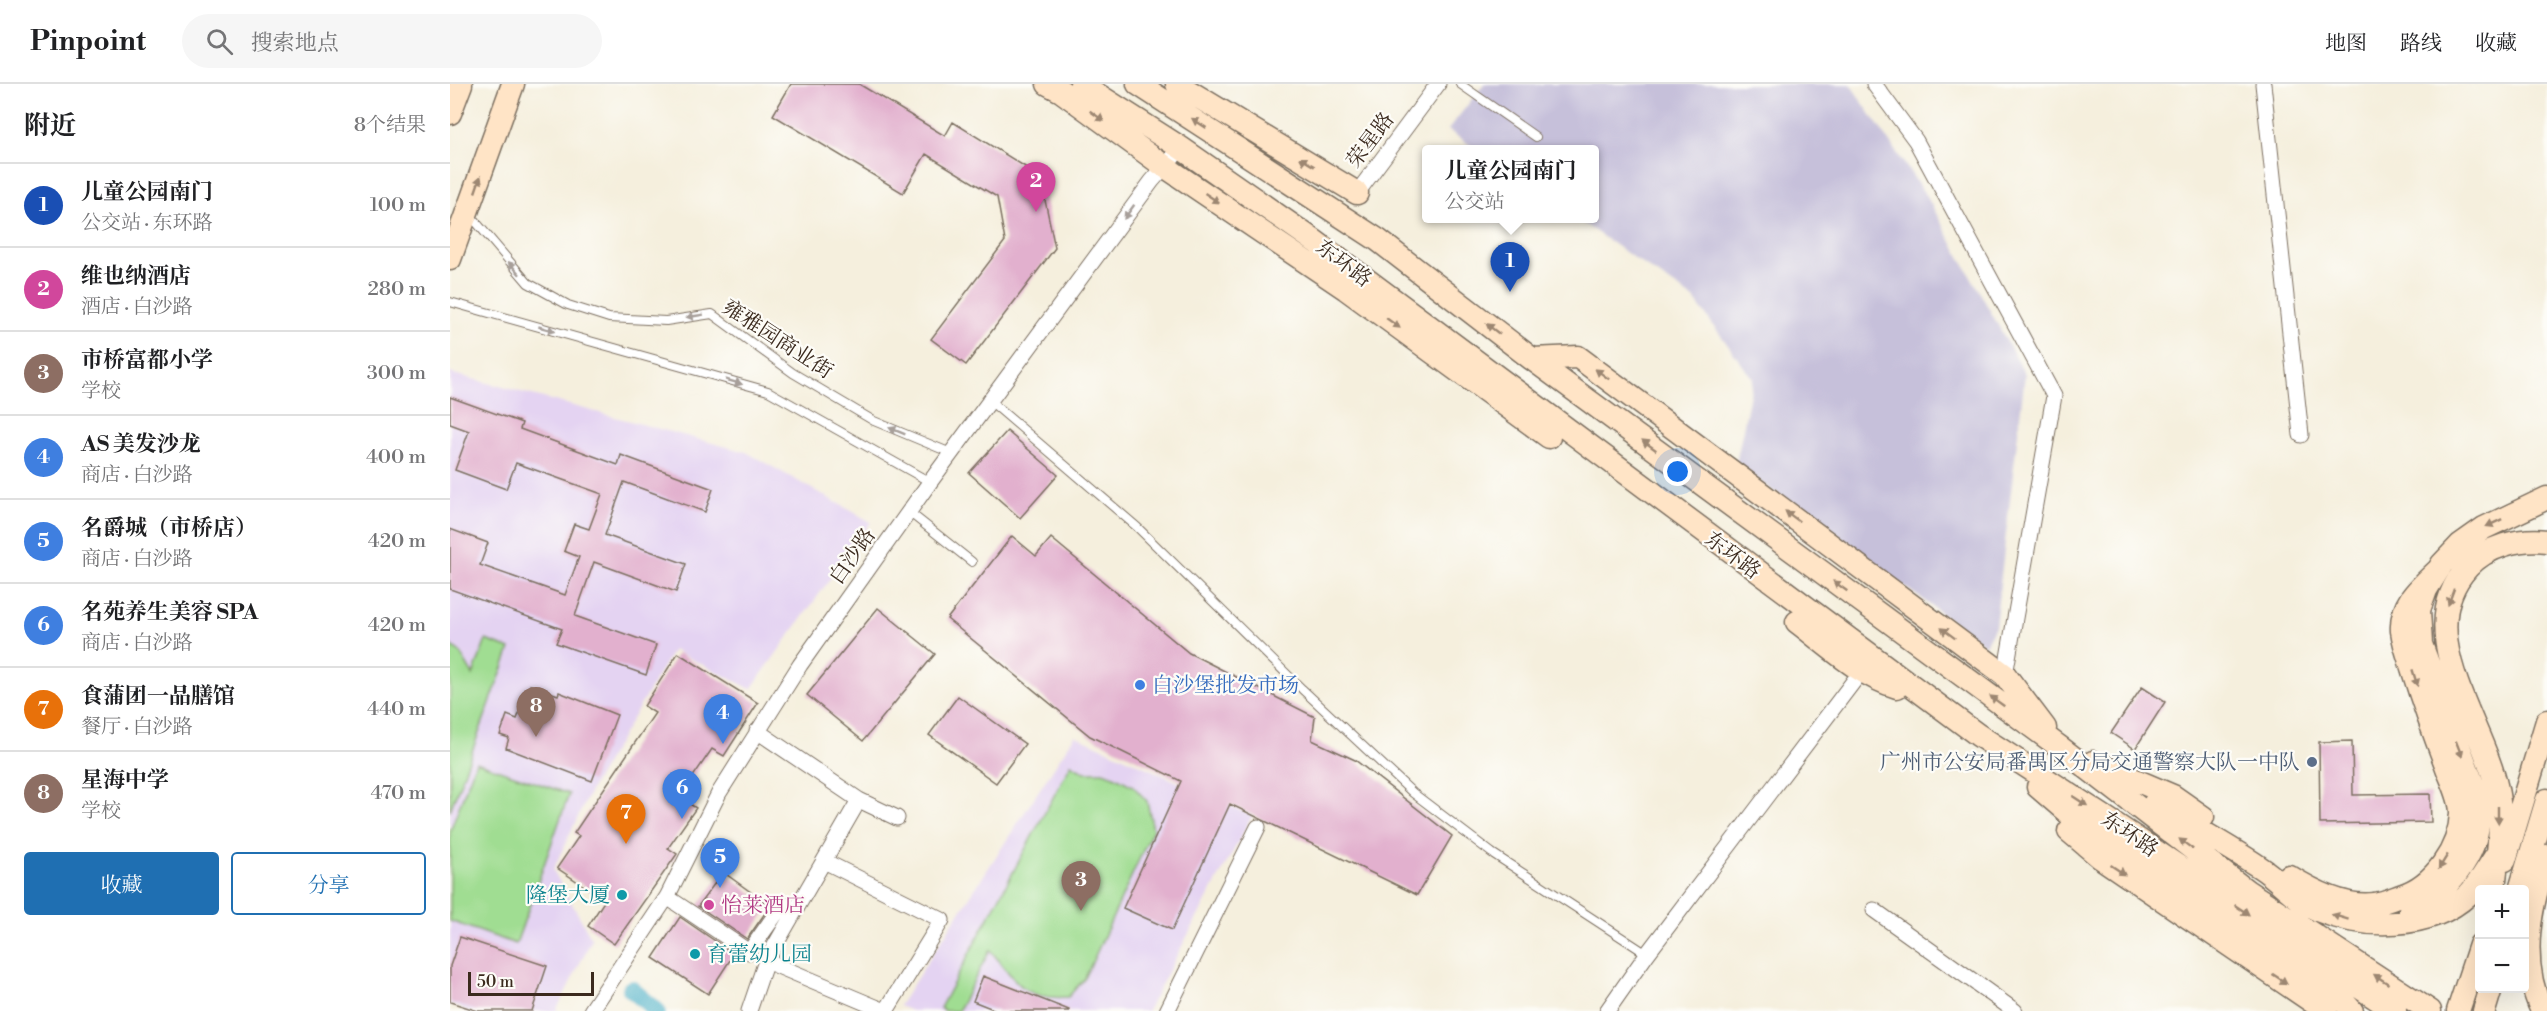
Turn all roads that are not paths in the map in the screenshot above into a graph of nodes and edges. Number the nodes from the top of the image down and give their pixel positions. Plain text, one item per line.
1 (461, 84) edge
2 (513, 84) edge
3 (1048, 84) edge
4 (1081, 84) edge
5 (1138, 84) edge
6 (1177, 84) edge
7 (1438, 84) edge
8 (1460, 84) edge
9 (1875, 84) edge
10 (2263, 84) edge
11 (450, 113) edge
12 (1536, 137) dead end
13 (1181, 148) junction
14 (1164, 166) junction
15 (1283, 178) junction
16 (1357, 193) junction
17 (468, 212) junction
18 (1339, 214) junction
19 (1316, 242) junction
20 (450, 259) edge
21 (1426, 277) junction
22 (1346, 289) junction
23 (450, 302) edge
24 (1401, 306) junction
25 (1532, 359) junction
26 (990, 401) junction
27 (2301, 435) dead end
28 (951, 453) junction
29 (930, 482) junction
30 (2547, 498) edge
31 (909, 512) junction
32 (2547, 541) edge
33 (972, 562) dead end
34 (2437, 571) junction
35 (1866, 664) junction
36 (2005, 675) junction
37 (2547, 721) edge
38 (757, 731) junction
39 (1978, 735) junction
40 (2061, 748) junction
41 (2034, 784) junction
42 (859, 800) junction
43 (2547, 800) edge
44 (897, 818) dead end
45 (1258, 827) dead end
46 (2497, 854) junction
47 (2547, 856) edge
48 (825, 861) junction
49 (2495, 885) edge
50 (2497, 885) edge
51 (2522, 885) edge
52 (667, 897) junction
53 (2547, 903) edge
54 (783, 904) dead end
55 (2435, 906) junction
56 (1874, 910) dead end
57 (2529, 925) edge
58 (2529, 932) edge
59 (2526, 939) edge
60 (1647, 954) junction
61 (2475, 958) edge
62 (766, 961) junction
63 (2489, 993) edge
64 (591, 1011) edge
65 (749, 1011) edge
66 (885, 1011) edge
67 (1167, 1011) edge
68 (1608, 1011) edge
69 (2015, 1011) edge
70 (2326, 1011) edge
71 (2352, 1011) edge
72 (2395, 1011) edge
73 (2430, 1011) edge
74 (2458, 1011) edge
75 (2484, 1011) edge
76 (2542, 1011) edge

1 - 11 main road
17 -> 2 main road
3 -> 14 main road
4 - 13 main road, 东环路
15 -> 5 main road
16 -> 6 main road
7 - 16 street, 荣星路
8 - 12 lane
9 - 36 street
10 - 27 street
13 - 14 street, 白沙路
13 - 19 main road, 东环路
14 -> 22 main road
14 -> 26 street, 白沙路
15 - 16 main road
15 - 18 main road, 东环路
16 - 18 main road
17 - 20 main road
28 -> 17 lane, 雍雅园商业街
18 - 19 main road
18 - 21 main road, 东环路
19 - 22 main road
19 - 24 main road, 东环路
21 - 24 main road
25 -> 21 main road, 东环路
22 -> 35 main road
23 -> 29 lane
24 - 35 main road, 东环路
36 -> 25 main road
40 -> 25 main road, 东环路
26 - 28 street, 白沙路
26 - 60 lane
28 - 29 street, 白沙路
29 - 31 street, 白沙路
30 -> 34 main road
31 - 33 lane
31 - 38 street, 白沙路
32 -> 46 main road
34 -> 40 main road
34 -> 55 main road
35 - 39 main road, 东环路
35 - 60 street
36 - 40 main road
37 - 50 main road
38 - 42 street
38 - 52 street, 白沙路
39 - 41 main road
39 -> 72 main road, 东环路
55 -> 40 main road
73 -> 40 main road, 东环路
41 -> 70 main road
41 - 71 main road
42 - 44 street
42 - 48 street
43 - 51 main road
45 - 67 street
46 - 49 main road
46 - 55 main road
47 - 57 main road
48 - 62 street
48 - 66 street
52 - 54 street
52 - 64 street, 白沙路
53 - 58 main road
56 - 69 street
59 - 76 main road
60 - 68 street
61 - 74 main road
62 - 65 street
62 - 66 street
63 - 75 main road

